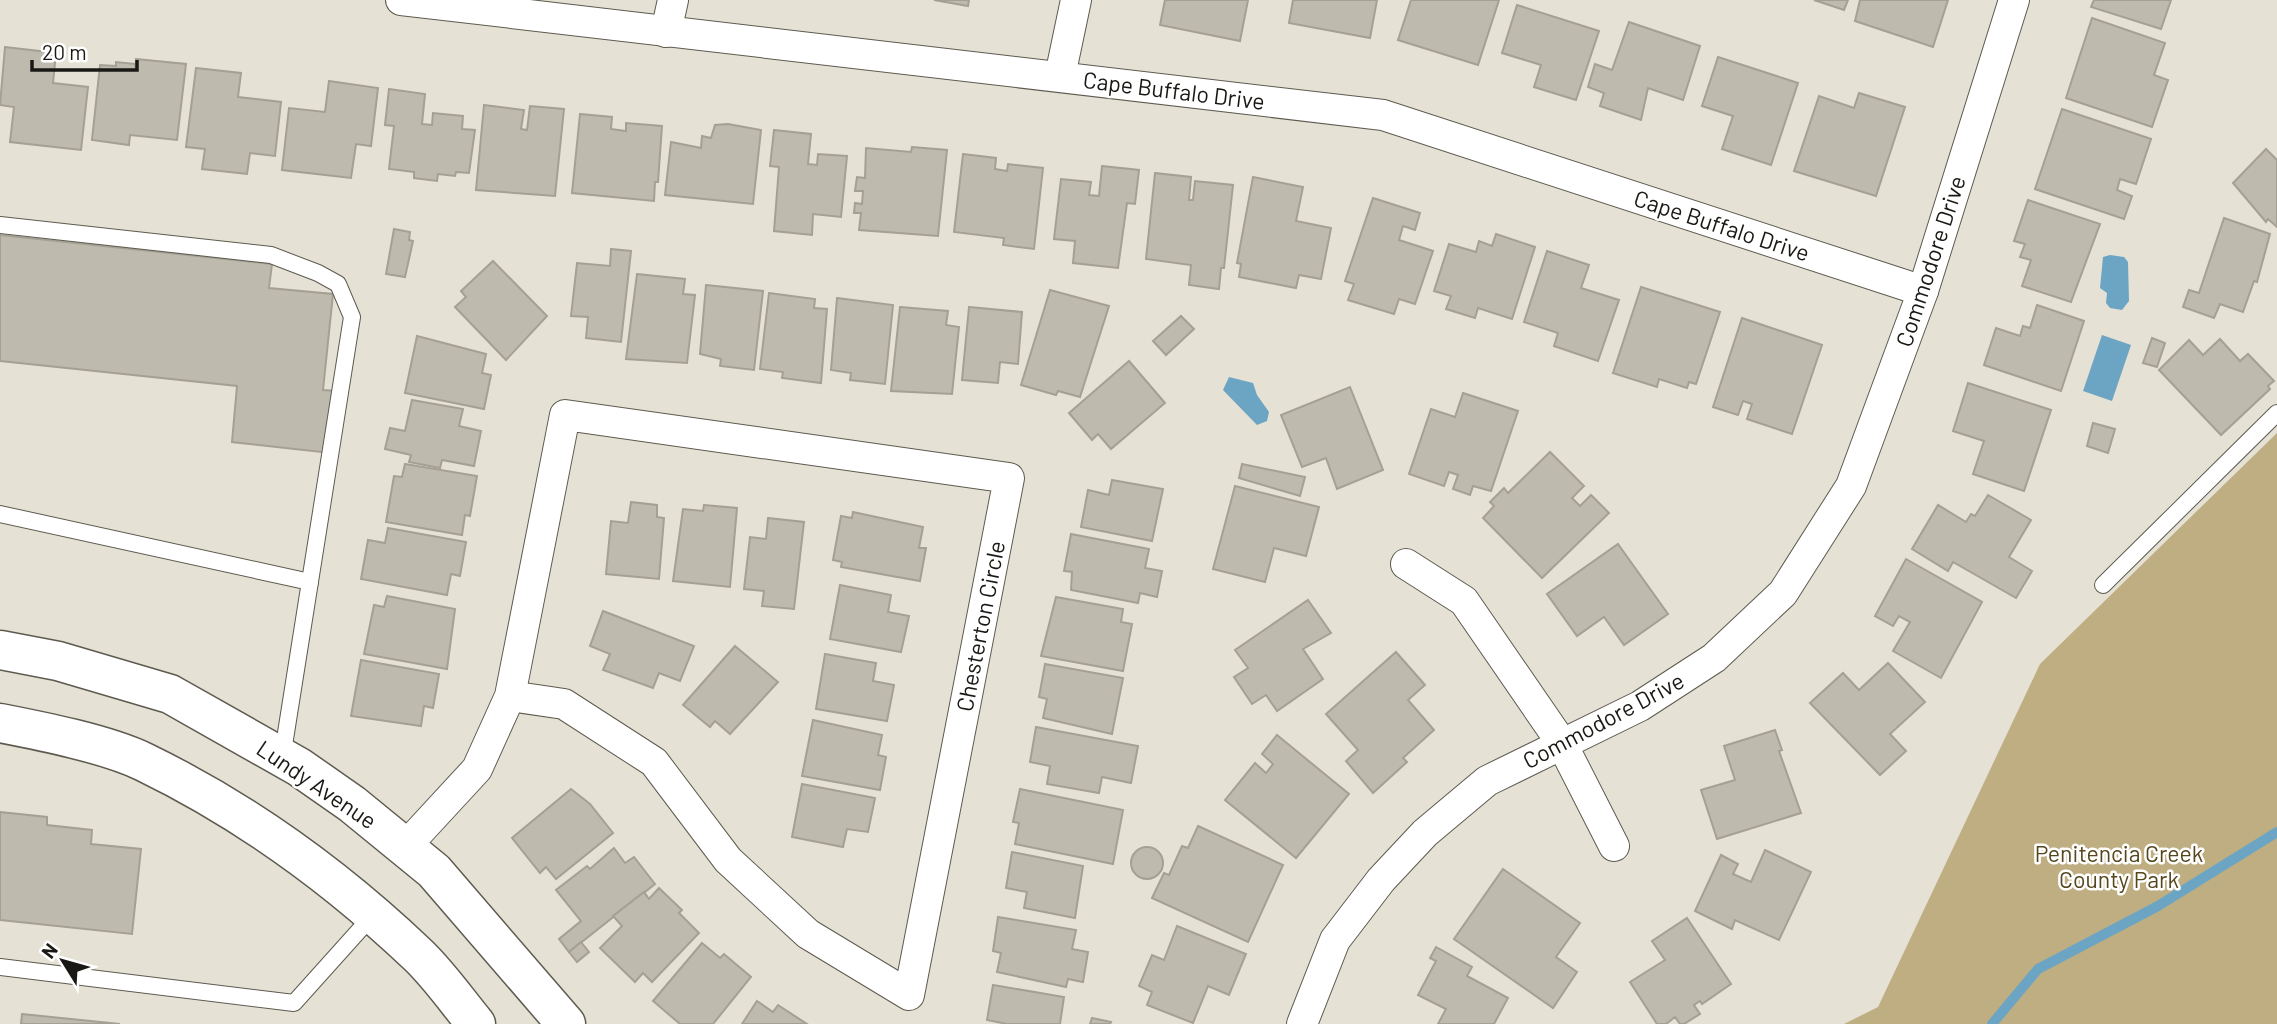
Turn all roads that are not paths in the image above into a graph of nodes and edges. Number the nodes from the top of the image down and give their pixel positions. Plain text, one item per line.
1 (401, 0) edge
2 (673, 0) edge
3 (1076, 0) edge
4 (2014, 0) edge
5 (666, 32) junction
6 (1060, 76) junction
7 (0, 225) edge
8 (1923, 290) junction
9 (2277, 413) edge
10 (0, 514) edge
11 (1406, 564) dead end
12 (310, 582) junction
13 (2103, 585) dead end
14 (0, 650) edge
15 (510, 696) junction
16 (0, 723) edge
17 (1562, 743) junction
18 (282, 758) junction
19 (1614, 846) dead end
20 (405, 847) junction
21 (373, 915) junction
22 (0, 967) edge
23 (476, 1024) edge
24 (566, 1024) edge
25 (1302, 1024) edge

1 - 5 street, Cape Buffalo Drive
2 - 5 street
3 - 6 street
4 - 8 street, Commodore Drive
5 - 6 street, Cape Buffalo Drive
6 - 8 street, Cape Buffalo Drive
7 - 12 lane
8 - 17 street, Commodore Drive
9 - 13 lane
10 - 12 lane
11 - 17 street
12 - 18 lane
14 - 18 main road, Lundy Avenue
15 - 15 street, Chesterton Circle
15 - 20 street, Chesterton Circle
16 - 21 main road
17 - 19 street
17 - 25 street, Commodore Drive
18 - 20 main road, Lundy Avenue
20 - 24 main road, Lundy Avenue
21 - 22 lane
21 - 23 main road

